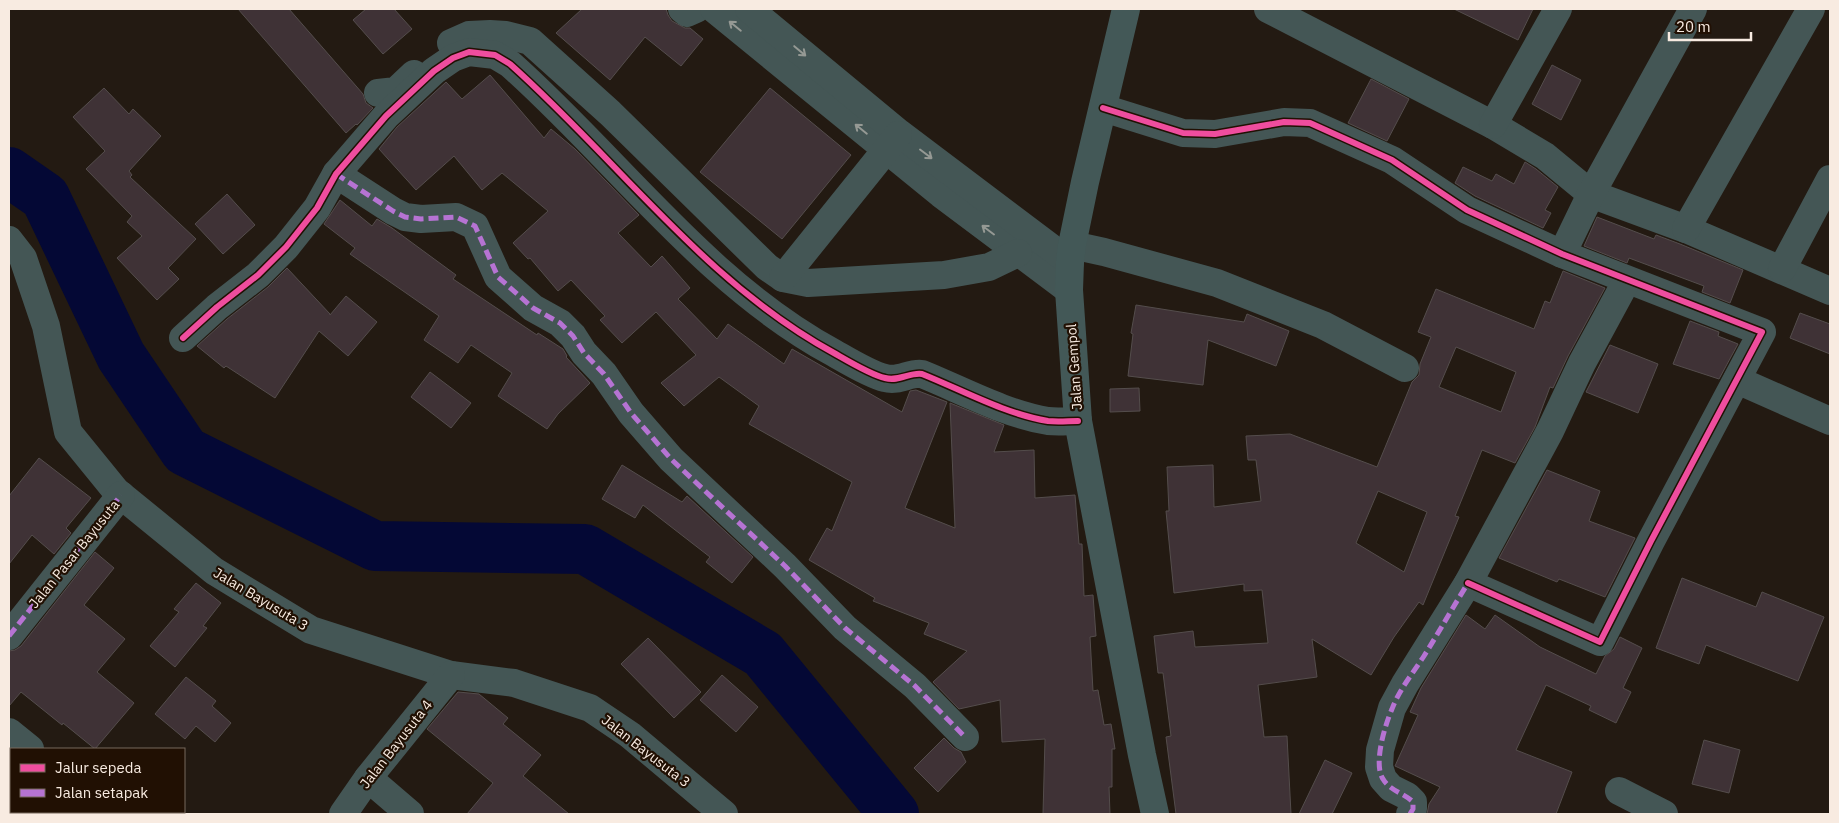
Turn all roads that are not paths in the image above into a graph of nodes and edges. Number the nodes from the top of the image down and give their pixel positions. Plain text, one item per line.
1 (682, 9) edge
2 (696, 9) edge
3 (714, 9) edge
4 (749, 9) edge
5 (1126, 9) edge
6 (1268, 9) edge
7 (1694, 9) edge
8 (1811, 9) edge
9 (1551, 11) edge
10 (378, 92) dead end
11 (1103, 108) junction
12 (1493, 125) junction
13 (893, 142) junction
14 (336, 174) junction
15 (1830, 179) edge
16 (1591, 194) junction
17 (1686, 229) junction
18 (9, 240) edge
19 (1018, 253) junction
20 (1071, 253) junction
21 (1562, 254) junction
22 (1782, 270) junction
23 (783, 278) junction
24 (1627, 280) junction
25 (1069, 290) junction
26 (1830, 290) edge
27 (183, 338) dead end
28 (1405, 368) dead end
29 (1737, 380) junction
30 (1078, 421) junction
31 (1830, 421) edge
32 (121, 495) junction
33 (1468, 583) junction
34 (9, 636) edge
35 (451, 675) junction
36 (9, 732) edge
37 (965, 737) dead end
38 (29, 748) edge
39 (368, 778) junction
40 (1619, 791) dead end
41 (343, 814) edge
42 (410, 814) edge
43 (724, 814) edge
44 (1155, 814) edge
45 (1410, 814) edge
46 (1664, 814) edge

1 - 2 street
13 -> 3 street
4 -> 13 street
5 - 11 main road, Jalan Gempol
6 - 12 street
7 - 16 street
8 - 17 street
9 - 12 street
10 - 23 street
11 - 20 main road, Jalan Gempol
11 - 21 street
12 - 16 street
19 -> 13 street
13 -> 20 street
13 - 23 street
14 - 27 street
14 - 30 street
14 - 37 street
15 - 22 street
16 - 17 street
16 - 21 street
17 - 22 street
18 - 32 street, Jalan Bayusuta 3
19 - 23 street
19 - 25 street
20 - 25 main road, Jalan Gempol
20 - 28 street
21 - 24 street
22 - 26 street
24 - 29 street
24 - 33 street
25 - 30 main road, Jalan Gempol
29 - 31 street
29 - 33 street
30 - 44 main road, Jalan Gempol
32 - 34 street, Jalan Pasar Bayusuta
32 - 35 street, Jalan Bayusuta 3
33 - 45 street
35 - 39 street, Jalan Bayusuta 4
35 - 43 street, Jalan Bayusuta 3
36 - 38 street
39 - 41 street, Jalan Bayusuta 4
39 - 42 street
40 - 46 street

